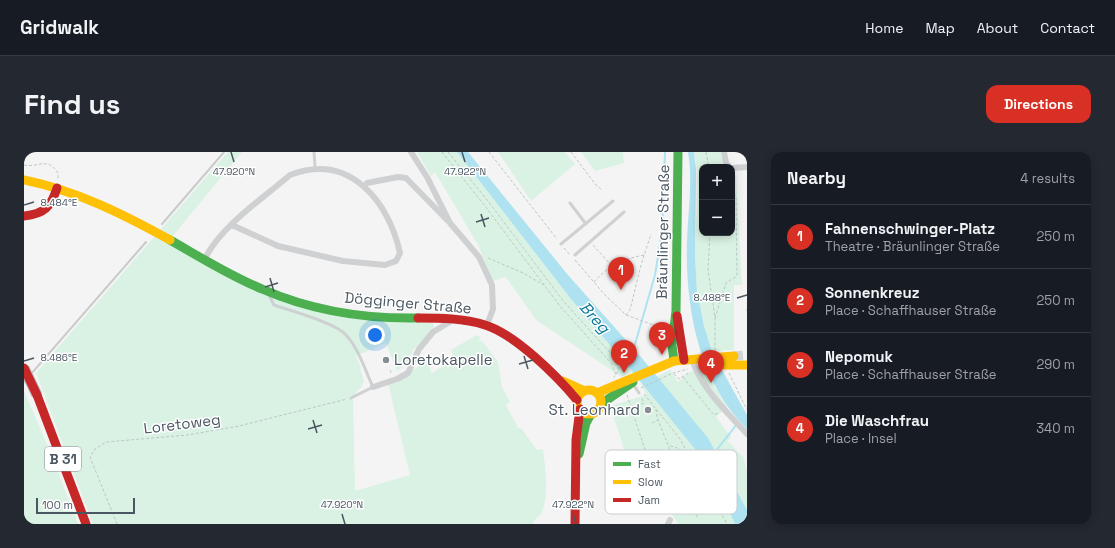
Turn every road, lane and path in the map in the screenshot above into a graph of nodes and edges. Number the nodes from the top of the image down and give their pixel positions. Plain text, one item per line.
1 (314, 152) edge
2 (411, 152) edge
3 (442, 152) edge
4 (448, 152) edge
5 (489, 152) edge
6 (571, 152) edge
7 (678, 152) edge
8 (706, 152) edge
9 (724, 152) edge
10 (708, 164) edge
11 (727, 164) edge
12 (24, 166) edge
13 (315, 166) junction
14 (747, 167) edge
15 (735, 168) edge
16 (24, 180) edge
17 (367, 183) junction
18 (57, 188) junction
19 (602, 190) dead end
20 (735, 195) edge
21 (613, 201) dead end
22 (570, 203) dead end
23 (624, 212) dead end
24 (24, 216) edge
25 (450, 222) junction
26 (586, 224) junction
27 (232, 225) junction
28 (651, 234) dead end
29 (710, 236) edge
30 (591, 242) junction
31 (561, 244) junction
32 (570, 255) dead end
33 (575, 255) dead end
34 (644, 255) junction
35 (479, 257) junction
36 (204, 260) junction
37 (575, 260) dead end
38 (611, 266) junction
39 (593, 282) junction
40 (545, 286) junction
41 (267, 292) junction
42 (676, 311) junction
43 (626, 315) junction
44 (714, 318) junction
45 (453, 320) junction
46 (487, 325) junction
47 (659, 327) dead end
48 (715, 352) dead end
49 (734, 356) tunnel mouth
50 (674, 361) junction
51 (694, 361) junction
52 (725, 363) junction
53 (747, 364) edge
54 (24, 368) edge
55 (673, 373) junction
56 (683, 377) junction
57 (558, 378) junction
58 (634, 380) junction
59 (373, 387) junction
60 (644, 387) dead end
61 (585, 391) junction
62 (597, 393) junction
63 (639, 393) joint
64 (626, 394) dead end
65 (351, 398) joint
66 (642, 398) dead end
67 (601, 404) junction
68 (579, 405) junction
69 (631, 408) junction
70 (656, 408) junction
71 (747, 410) edge
72 (726, 411) junction
73 (591, 414) junction
74 (658, 420) junction
75 (652, 423) dead end
76 (747, 434) edge
77 (669, 446) junction
78 (645, 450) edge
79 (670, 450) edge
80 (682, 450) edge
81 (686, 450) edge
82 (578, 459) junction
83 (696, 514) edge
84 (721, 514) edge
85 (698, 518) dead end
86 (86, 524) edge
87 (117, 524) edge
88 (575, 524) edge
89 (727, 524) edge

1 - 13 lane
2 - 25 street
3 - 40 path
4 - 40 path
5 - 31 path
6 - 19 path
7 - 42 main road, Bräunlinger Straße
8 - 10 path
9 - 11 street
12 - 18 path
13 - 17 street
13 - 27 street
14 - 15 street
16 - 18 main road, Dögginger Straße
17 - 25 street
17 - 27 street
18 - 24 main road
18 - 36 main road, Dögginger Straße
20 - 44 path
21 - 26 lane
22 - 26 lane
23 - 30 lane
25 - 35 street
26 - 31 lane
27 - 36 street
28 - 34 path
29 - 44 path
30 - 33 lane
30 - 38 path
31 - 32 path
34 - 38 path
34 - 43 path
35 - 40 path
35 - 46 street
36 - 41 main road, Dögginger Straße
37 - 39 path
38 - 39 path
39 - 43 path
41 - 45 main road, Dögginger Straße
41 - 59 lane
42 - 50 main road, Bräunlinger Straße
42 - 51 main road, Bräunlinger Straße
43 - 47 path
44 - 48 path
45 - 46 main road, Dögginger Straße
45 - 59 street
46 - 57 main road, Dögginger Straße
49 - 52 main road
50 - 51 main road
50 - 58 main road
51 - 52 main road
51 - 55 path
51 - 56 path
51 - 72 street
52 - 53 main road
52 - 71 path
54 - 86 main road, B 31, bridge
55 - 56 path
55 - 60 path
56 - 72 path
57 - 61 main road, Dögginger Straße
57 - 68 main road, Dögginger Straße
58 - 62 main road
58 - 63 lane
58 - 67 main road
59 - 65 lane
61 - 62 main road
61 - 68 main road
62 - 67 main road
63 - 70 path
64 - 69 path
65 - 87 path, Loretoweg
66 - 69 path
67 - 73 main road
68 - 73 main road
68 - 82 main road
69 - 78 path
70 - 74 path
70 - 81 path
72 - 76 street
73 - 82 main road
74 - 75 path
74 - 77 path
77 - 79 path
77 - 80 path
82 - 88 main road
83 - 85 path
84 - 89 path

